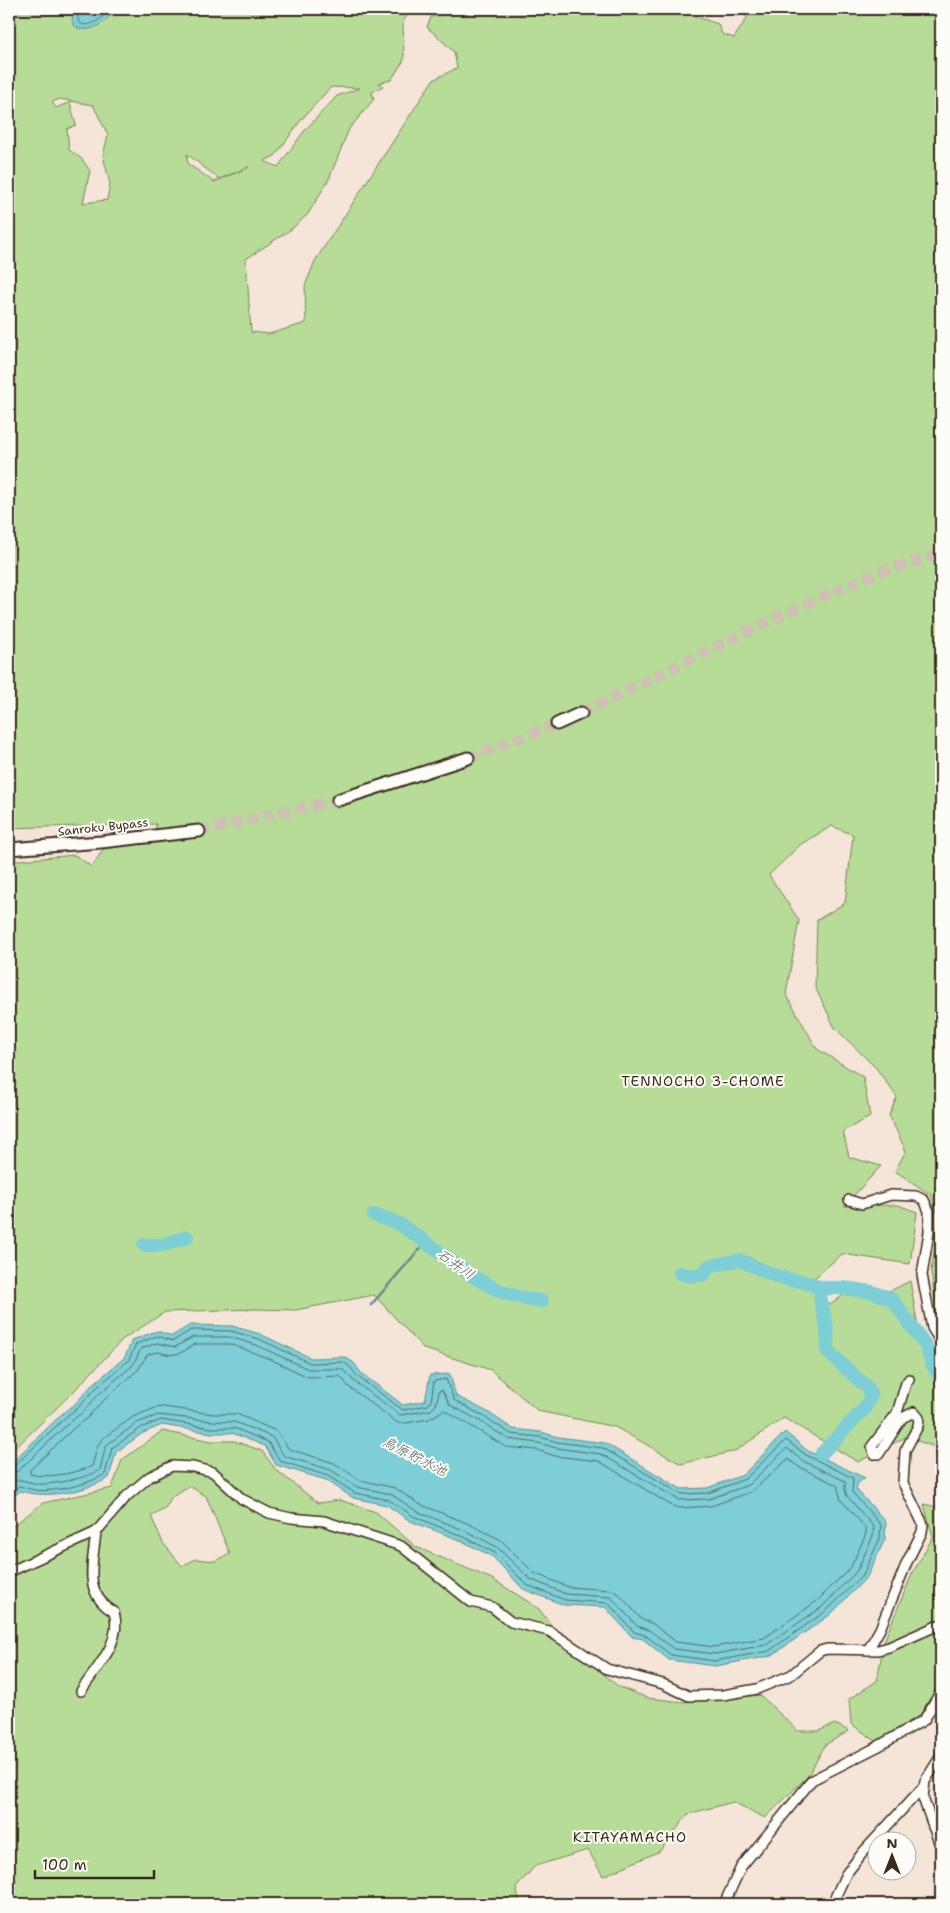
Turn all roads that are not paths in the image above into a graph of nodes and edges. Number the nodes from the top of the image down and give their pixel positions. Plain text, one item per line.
1 (581, 713) tunnel mouth
2 (557, 724) tunnel mouth
3 (468, 758) tunnel mouth
4 (338, 800) tunnel mouth
5 (199, 831) tunnel mouth
6 (9, 849) edge
7 (849, 1200) dead end
8 (941, 1342) edge
9 (909, 1379) dead end
10 (96, 1532) junction
11 (9, 1572) edge
12 (941, 1624) edge
13 (868, 1650) junction
14 (81, 1691) dead end
15 (941, 1691) edge
16 (941, 1756) edge
17 (924, 1786) junction
18 (941, 1815) edge
19 (933, 1826) junction
20 (941, 1848) edge
21 (724, 1904) edge
22 (832, 1904) edge

1 - 2 street
3 - 4 street
5 - 6 street, Sanroku Bypass
7 - 8 street
9 - 13 street
10 - 11 street
10 - 13 street
10 - 14 street
12 - 13 street
15 - 21 street
16 - 17 street
17 - 19 street
17 - 22 street
18 - 19 street
19 - 20 street

